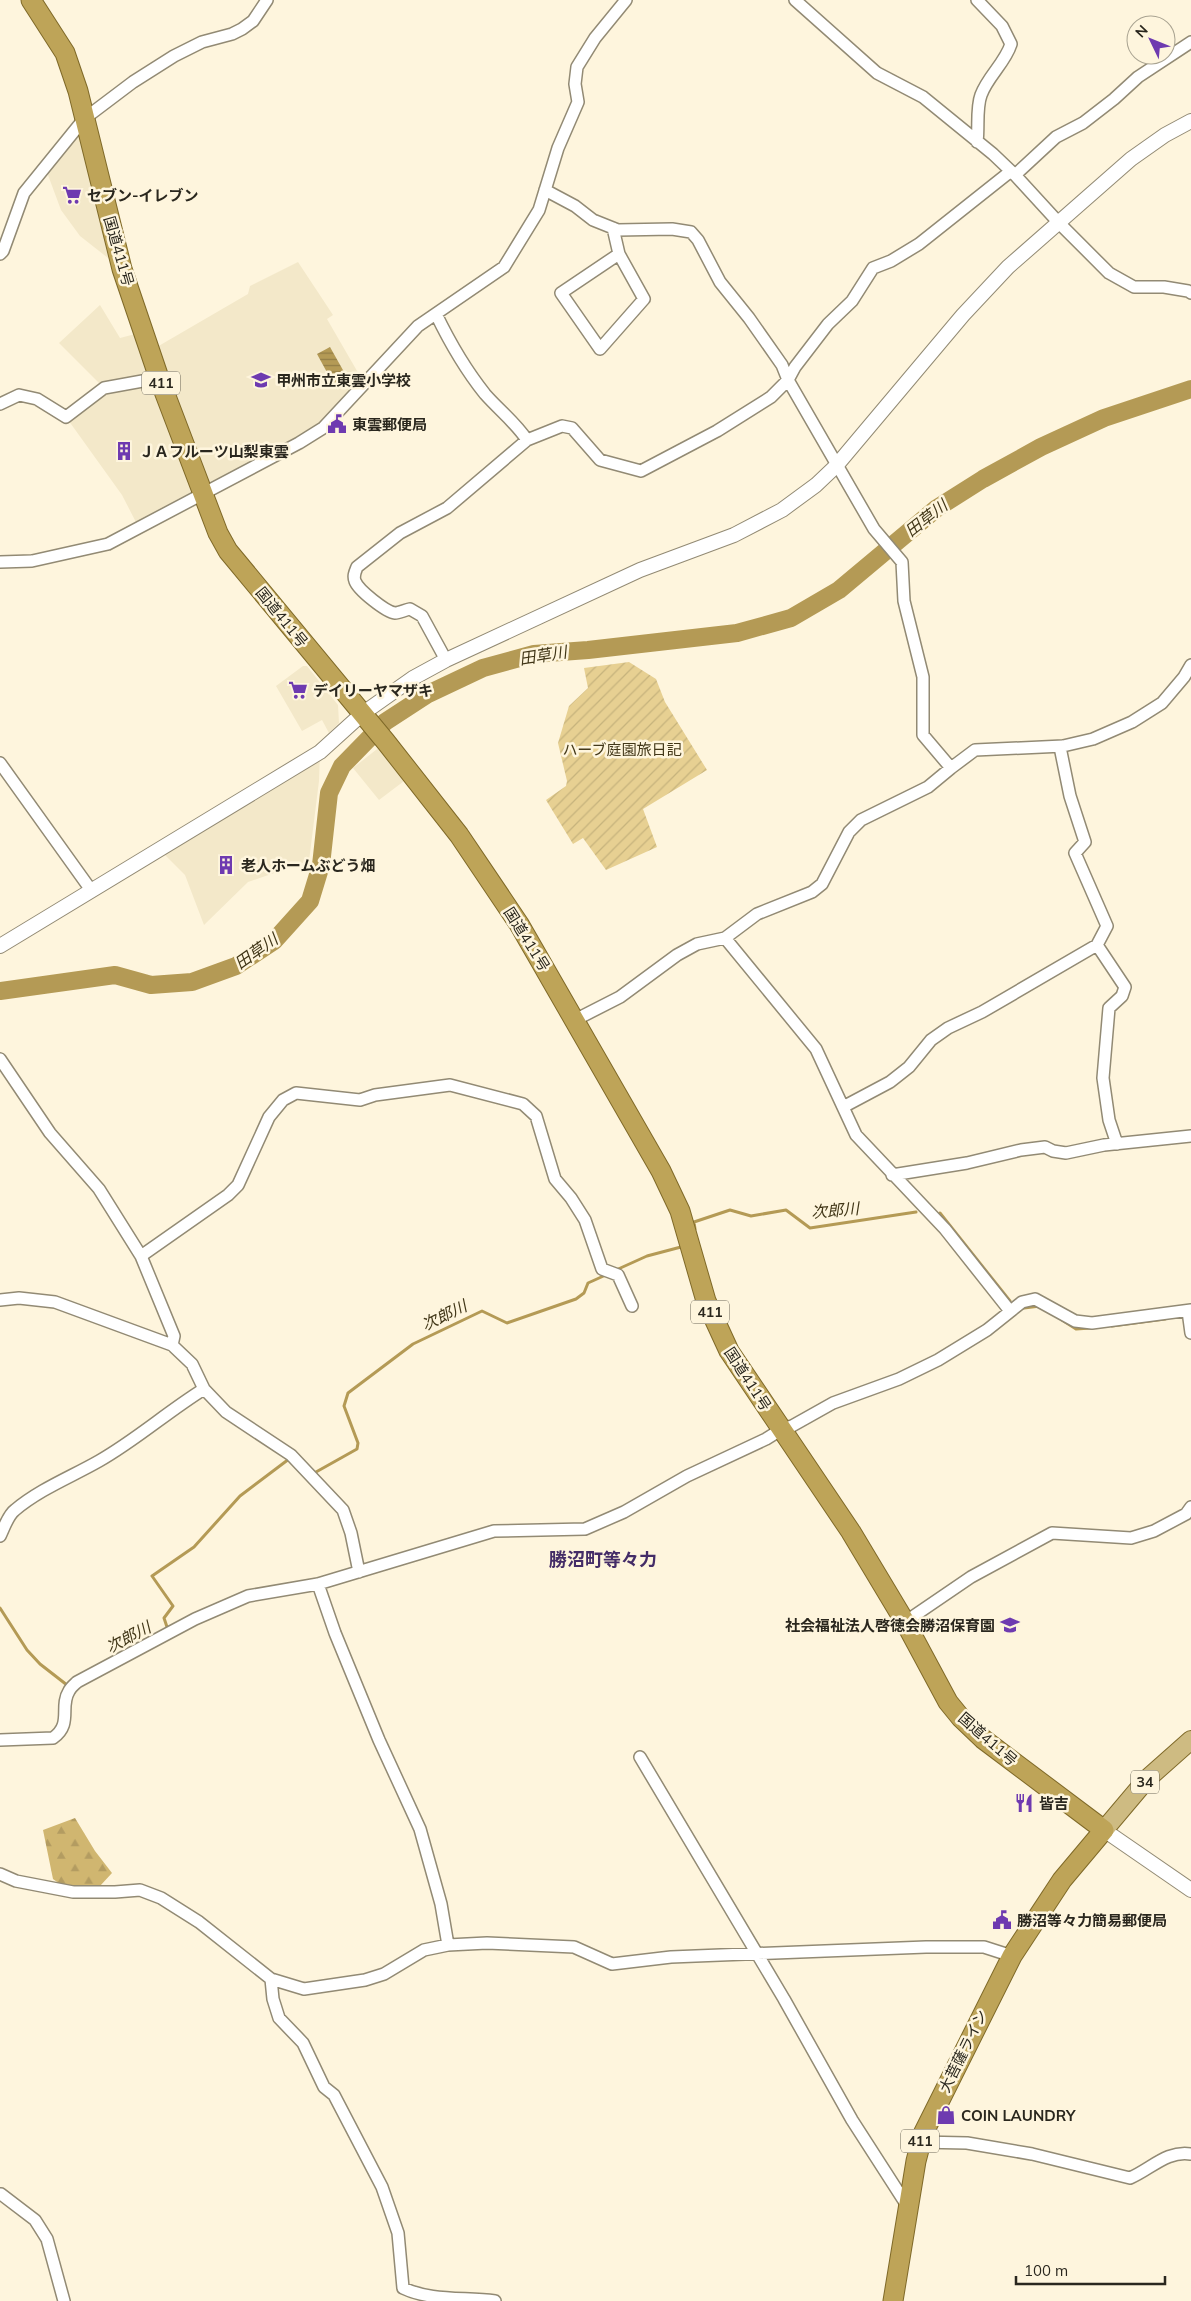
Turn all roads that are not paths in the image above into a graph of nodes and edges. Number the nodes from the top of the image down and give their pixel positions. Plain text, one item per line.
1 (31, 0) edge
2 (267, 0) edge
3 (626, 0) edge
4 (795, 0) edge
5 (977, 0) edge
6 (1191, 42) edge
7 (84, 120) junction
8 (1191, 121) edge
9 (977, 142) junction
10 (1013, 173) junction
11 (545, 190) junction
12 (1059, 223) junction
13 (613, 228) junction
14 (0, 254) edge
15 (619, 254) junction
16 (1191, 293) edge
17 (436, 314) junction
18 (159, 378) junction
19 (788, 380) junction
20 (0, 404) edge
21 (527, 440) junction
22 (836, 466) junction
23 (202, 495) junction
24 (0, 562) edge
25 (446, 660) junction
26 (1191, 665) edge
27 (367, 720) junction
28 (1060, 747) junction
29 (0, 763) edge
30 (951, 768) junction
31 (91, 890) junction
32 (725, 938) junction
33 (1097, 945) junction
34 (0, 946) edge
35 (575, 1020) junction
36 (0, 1059) edge
37 (843, 1107) junction
38 (1191, 1136) edge
39 (1117, 1144) junction
40 (892, 1175) junction
41 (141, 1256) junction
42 (0, 1300) edge
43 (632, 1306) dead end
44 (1010, 1310) junction
45 (1190, 1310) edge
46 (1191, 1333) edge
47 (172, 1345) junction
48 (204, 1389) junction
49 (782, 1429) junction
50 (1191, 1507) edge
51 (0, 1536) edge
52 (359, 1572) junction
53 (318, 1584) junction
54 (905, 1622) junction
55 (0, 1740) edge
56 (1191, 1740) edge
57 (640, 1757) dead end
58 (1104, 1830) junction
59 (0, 1874) edge
60 (1191, 1890) edge
61 (448, 1945) junction
62 (756, 1953) junction
63 (1012, 1956) junction
64 (271, 1979) junction
65 (920, 2142) junction
66 (1191, 2154) edge
67 (0, 2194) edge
68 (908, 2207) junction
69 (64, 2301) edge
70 (495, 2301) edge
71 (893, 2301) edge

1 - 7 highway, 国道411号 / 411
2 - 7 street
3 - 11 street
4 - 9 street
5 - 9 street
6 - 10 street
7 - 14 street
7 - 18 highway, 国道411号 / 411
8 - 12 street
9 - 10 street
10 - 12 street
10 - 19 street
11 - 13 street
11 - 17 street
12 - 16 street
12 - 22 street
13 - 15 street
13 - 19 street
15 - 15 street
17 - 21 street
17 - 23 street
18 - 20 street
18 - 23 highway, 国道411号 / 411
19 - 21 street
19 - 22 street
21 - 25 street
22 - 25 street
22 - 30 street
23 - 24 street
23 - 27 highway, 国道411号 / 411
25 - 27 street
26 - 28 street
27 - 31 street
27 - 35 highway, 国道411号 / 411
28 - 30 street
28 - 33 street
29 - 31 street
30 - 32 street
31 - 34 street
32 - 35 street
32 - 37 street
33 - 37 street
33 - 39 street
35 - 49 highway, 国道411号 / 411
36 - 41 street
37 - 40 street
38 - 39 street
39 - 40 street
40 - 44 street
41 - 43 street
41 - 47 street
42 - 47 street
44 - 45 street
44 - 49 street
45 - 46 street
47 - 48 street
48 - 51 street
48 - 52 street
49 - 52 street
49 - 54 highway, 国道411号 / 411
50 - 54 street
52 - 53 street
53 - 55 street
53 - 61 street
54 - 58 highway, 国道411号 / 411
56 - 58 main road, 34
57 - 62 street
58 - 60 street
58 - 63 highway, 大菩薩ライン / 411
59 - 64 street
61 - 62 street
61 - 64 street
62 - 63 street
62 - 68 street
63 - 65 highway, 大菩薩ライン / 411
64 - 70 street
65 - 66 street
65 - 68 highway, 大菩薩ライン / 411
67 - 69 street
68 - 71 highway, 大菩薩ライン / 411

